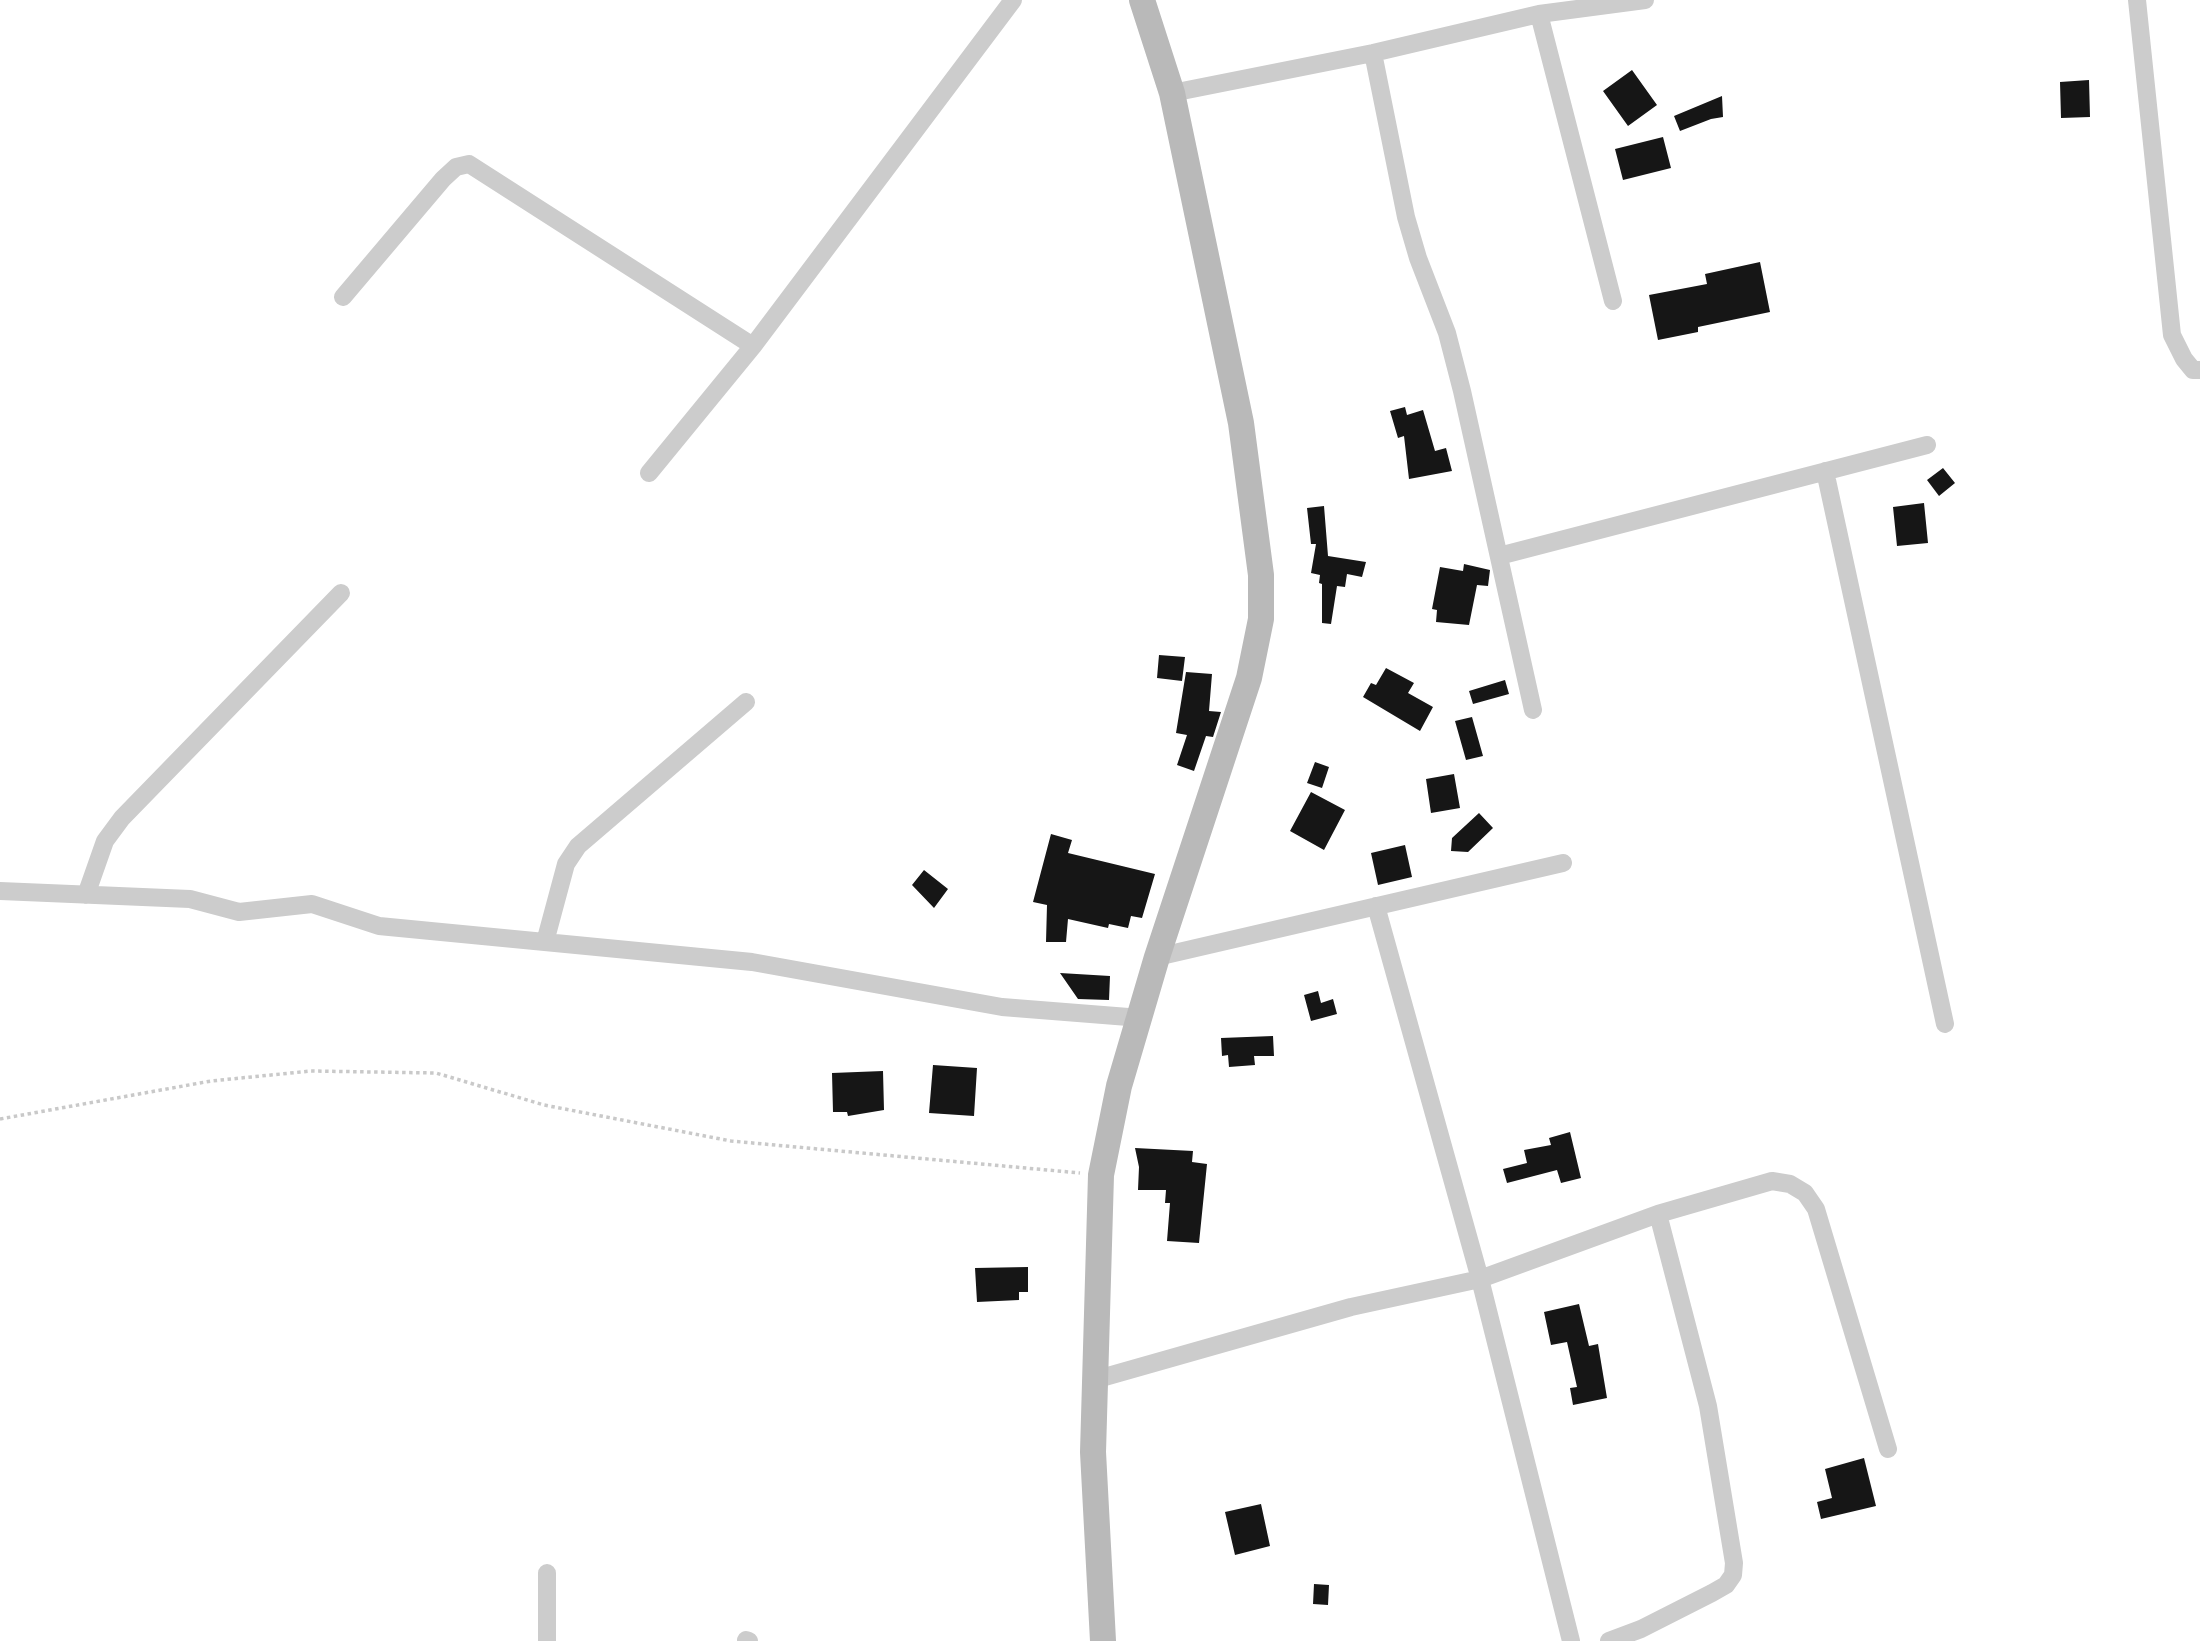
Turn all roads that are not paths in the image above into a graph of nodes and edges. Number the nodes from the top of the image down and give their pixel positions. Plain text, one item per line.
1 (1013, 0) edge
2 (1142, 0) edge
3 (1644, 0) edge
4 (2137, 0) edge
5 (1539, 14) junction
6 (1373, 53) junction
7 (1172, 93) junction
8 (343, 297) dead end
9 (1613, 301) dead end
10 (753, 346) junction
11 (2200, 370) edge
12 (1927, 445) dead end
13 (1825, 471) junction
14 (649, 473) dead end
15 (1499, 556) junction
16 (341, 593) dead end
17 (746, 702) dead end
18 (1533, 710) dead end
19 (1563, 863) dead end
20 (0, 891) edge
21 (86, 895) junction
22 (1376, 906) junction
23 (545, 942) junction
24 (1157, 957) junction
25 (1141, 1018) junction
26 (1945, 1024) dead end
27 (1658, 1214) junction
28 (1480, 1279) junction
29 (1094, 1380) junction
30 (1888, 1449) dead end
31 (547, 1573) dead end
32 (547, 1641) edge
33 (1103, 1641) edge
34 (1571, 1641) edge
35 (1609, 1641) edge

1 - 10 street
2 - 7 main road
3 - 5 street
4 - 11 street
5 - 6 street
5 - 9 street
6 - 7 street
6 - 15 street
7 - 24 main road
8 - 10 street
10 - 14 street
12 - 13 street
13 - 15 street
13 - 26 street
15 - 18 street
16 - 21 street
17 - 23 street
19 - 22 street
20 - 21 street
21 - 23 street
22 - 24 street
22 - 28 street
23 - 25 street
24 - 25 main road
25 - 29 main road
27 - 28 street
27 - 30 street
27 - 35 street
28 - 29 street
28 - 34 street
29 - 33 main road
31 - 32 street

